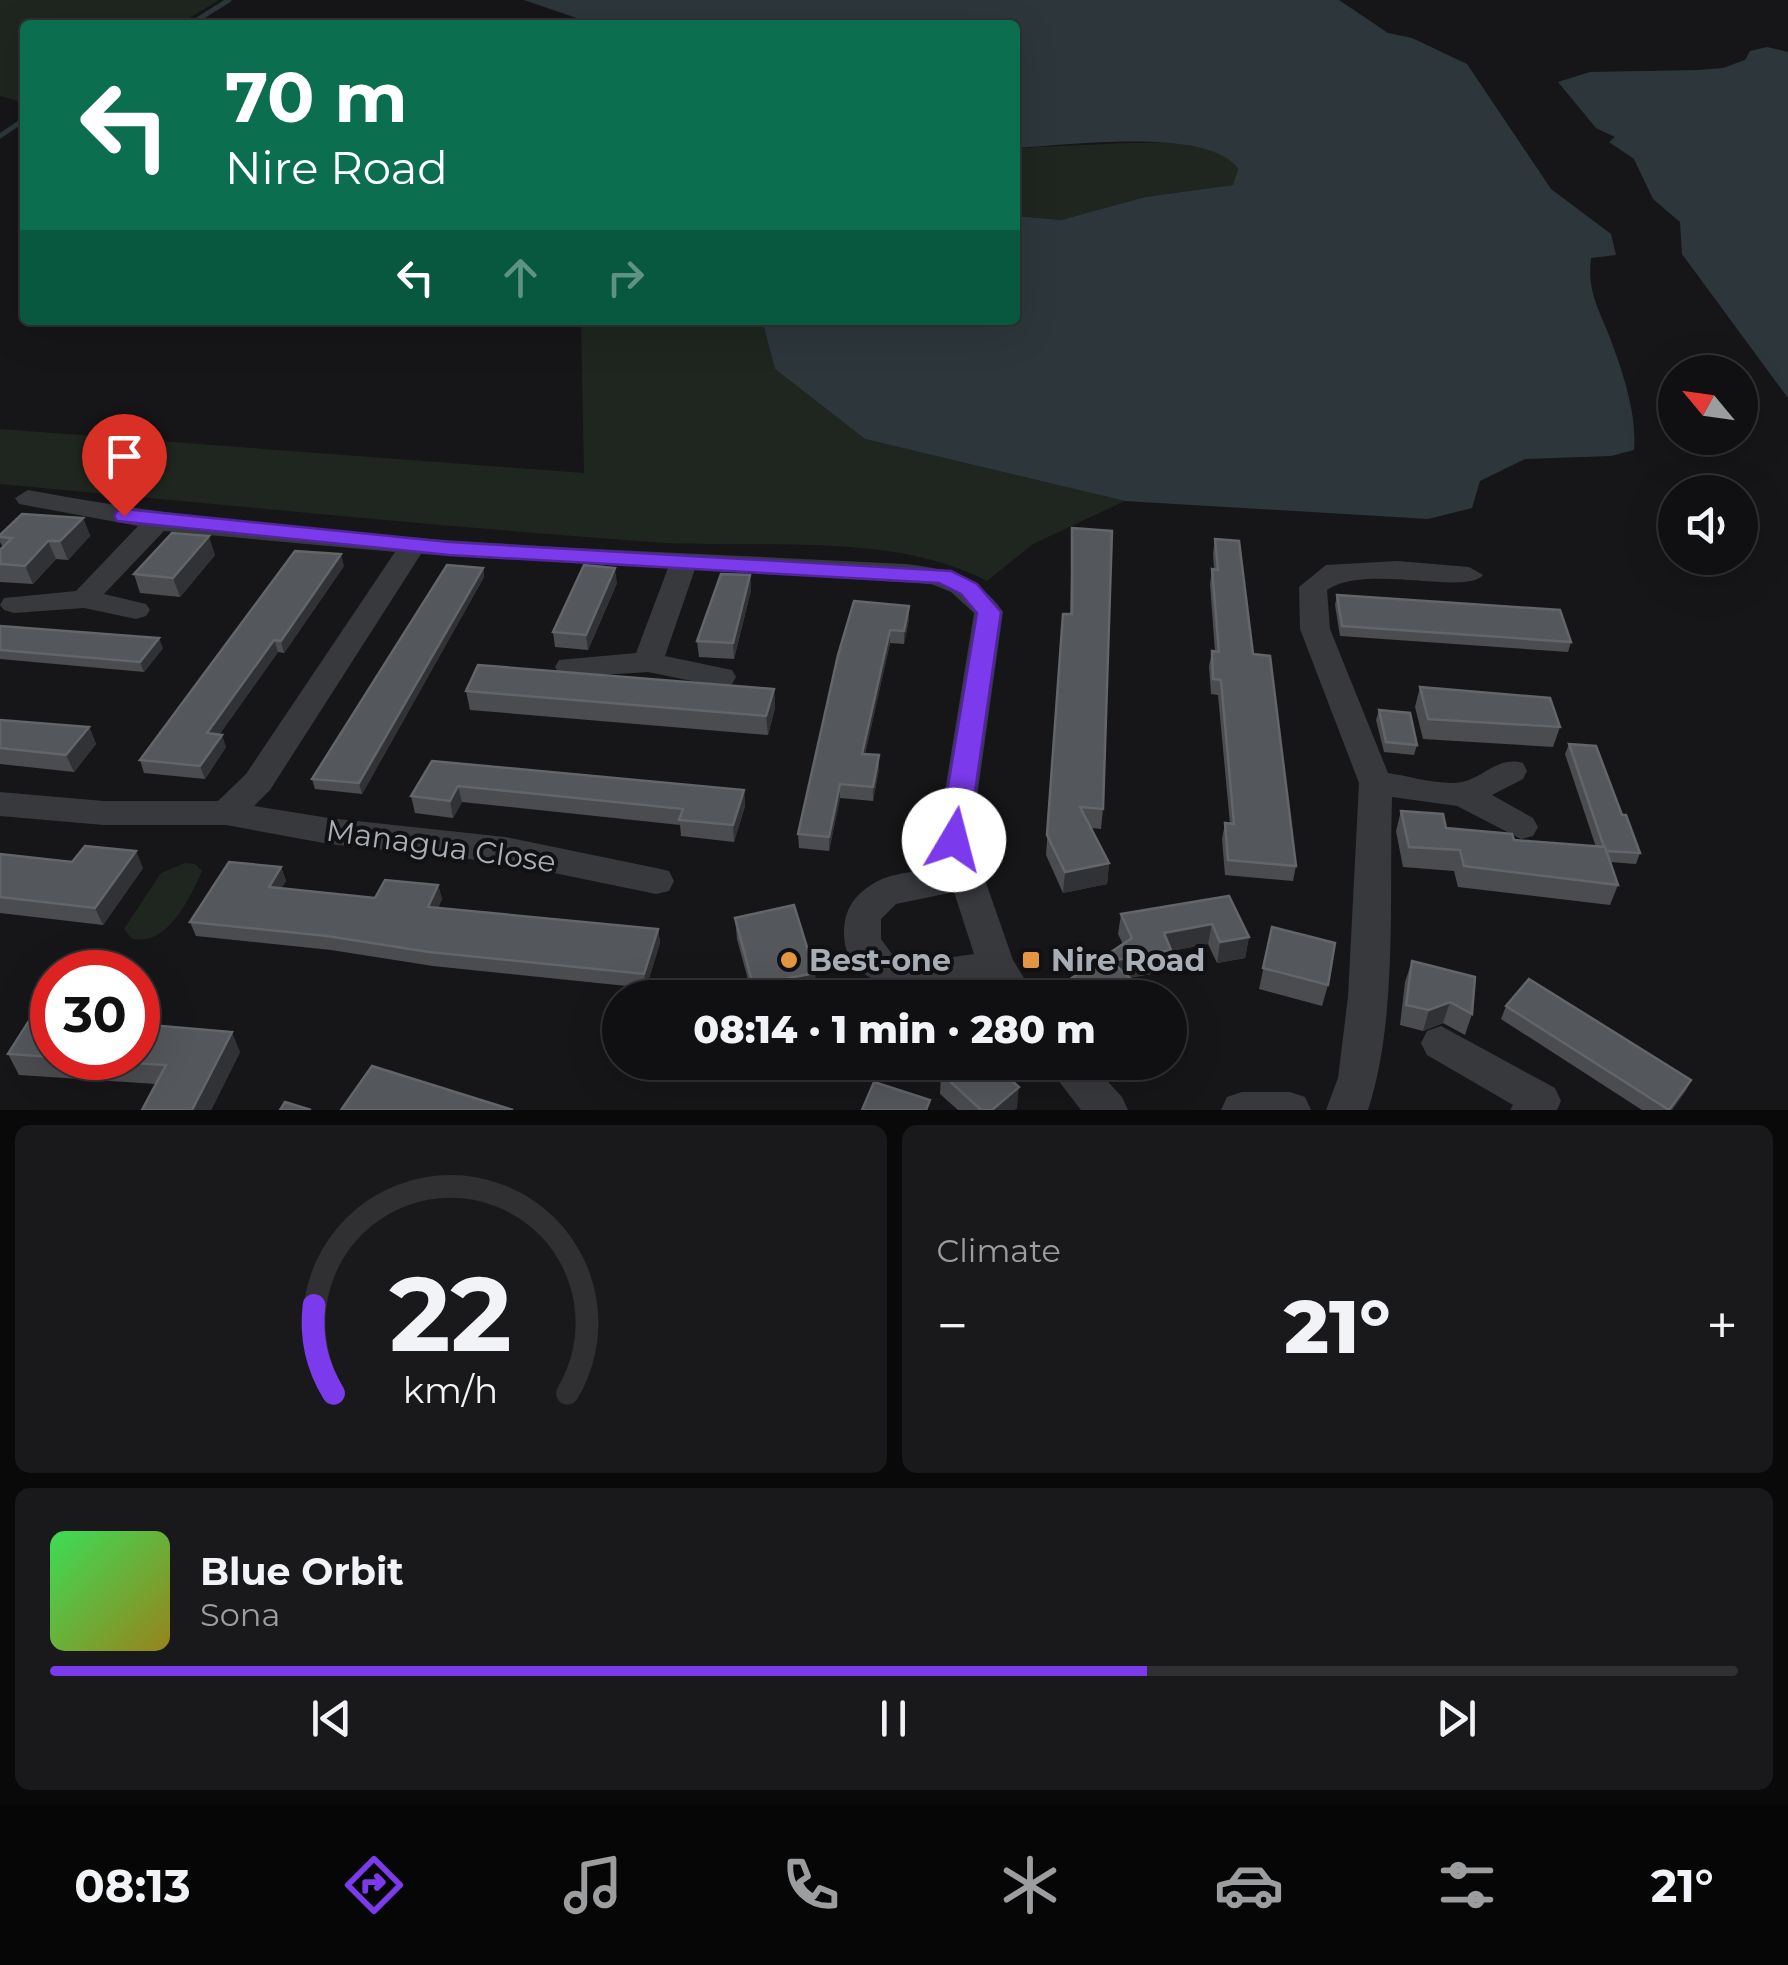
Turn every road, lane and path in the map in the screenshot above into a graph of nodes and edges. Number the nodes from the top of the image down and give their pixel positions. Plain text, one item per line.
1 (28, 498) dead end
2 (157, 522) junction
3 (414, 544) junction
4 (684, 560) junction
5 (1469, 574) dead end
6 (84, 599) junction
7 (14, 604) dead end
8 (136, 610) dead end
9 (648, 662) junction
10 (570, 666) dead end
11 (720, 677) dead end
12 (1512, 771) dead end
13 (1376, 783) junction
14 (1465, 795) junction
15 (0, 804) edge
16 (226, 813) junction
17 (1522, 827) dead end
18 (965, 876) junction
19 (656, 880) dead end
20 (996, 964) junction
21 (1006, 980) edge
22 (1441, 1043) dead end
23 (1080, 1080) edge
24 (1542, 1107) edge
25 (1107, 1110) edge
26 (1242, 1110) edge
27 (1290, 1110) edge
28 (1346, 1110) edge

1 - 2 street
2 - 3 street
2 - 6 street
3 - 4 street
3 - 16 street
4 - 9 street
4 - 18 street
5 - 13 street
6 - 7 street
6 - 8 street
9 - 10 street
9 - 11 street
12 - 14 street
13 - 14 street
13 - 28 street
14 - 17 street
15 - 16 street, Managua Close
16 - 19 street, Managua Close
18 - 20 street
18 - 20 street
20 - 21 street
22 - 24 street
23 - 25 street
26 - 27 street

